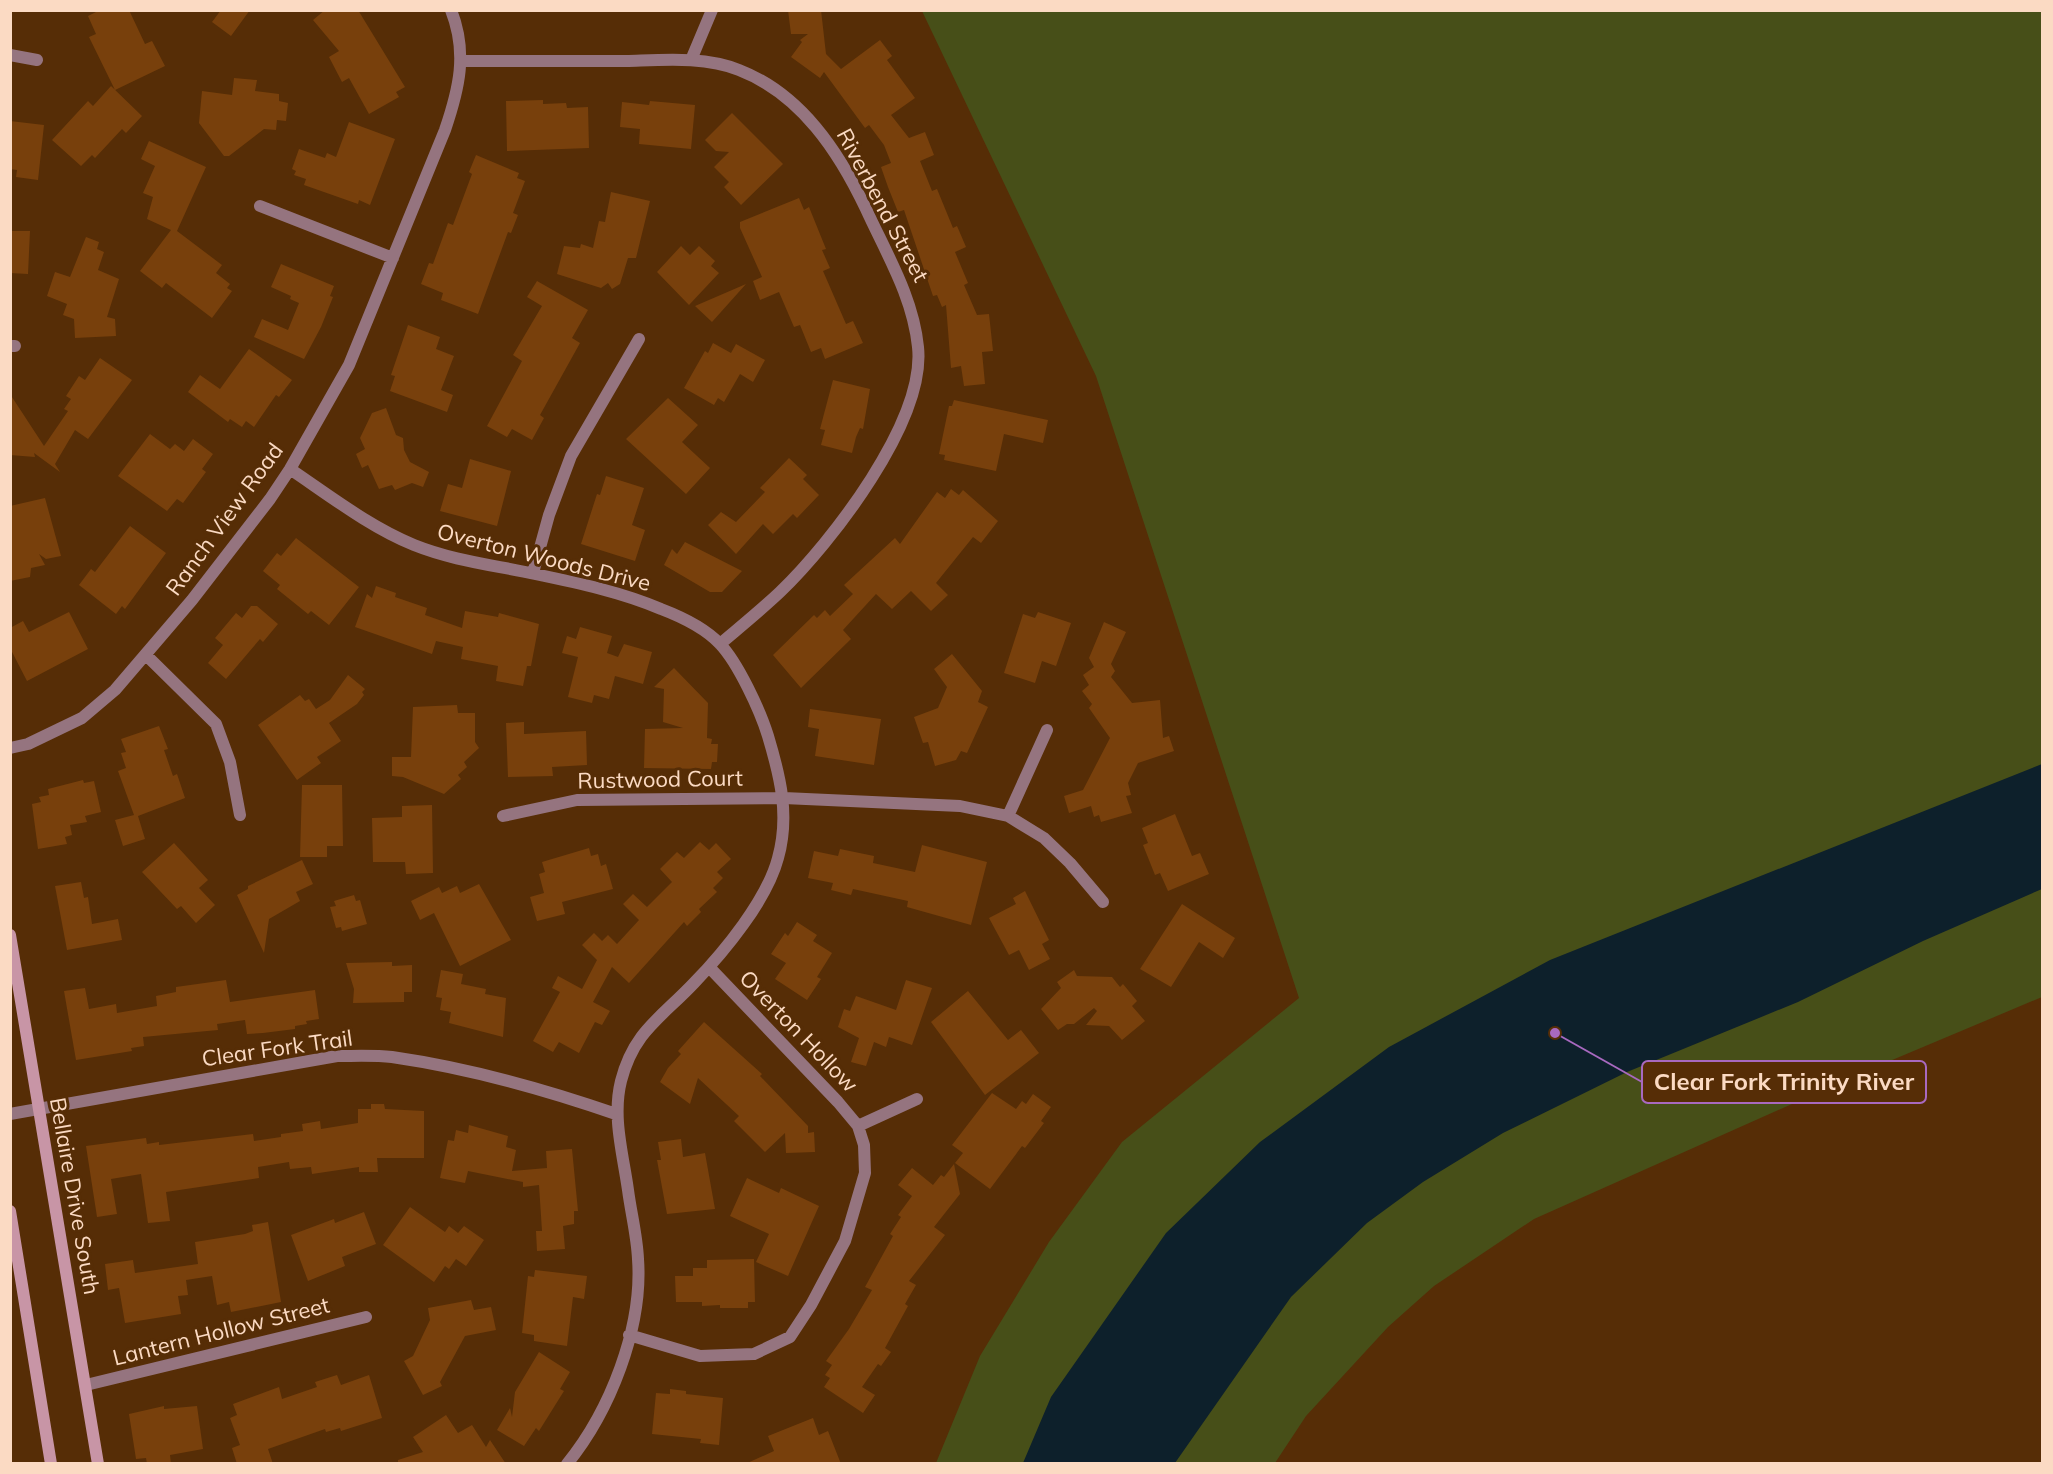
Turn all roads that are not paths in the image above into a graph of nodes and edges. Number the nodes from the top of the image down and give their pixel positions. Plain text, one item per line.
1 (451, 10) edge
2 (712, 10) edge
3 (10, 55) edge
4 (37, 60) dead end
5 (691, 60) junction
6 (463, 62) junction
7 (260, 206) dead end
8 (393, 258) junction
9 (639, 339) dead end
10 (290, 469) junction
11 (533, 573) junction
12 (720, 644) junction
13 (147, 656) junction
14 (1047, 730) dead end
15 (10, 748) edge
16 (784, 798) junction
17 (240, 814) dead end
18 (503, 816) dead end
19 (1008, 816) junction
20 (1103, 902) dead end
21 (10, 935) edge
22 (708, 967) junction
23 (917, 1099) dead end
24 (38, 1110) junction
25 (10, 1114) edge
26 (616, 1114) junction
27 (858, 1126) junction
28 (10, 1211) edge
29 (366, 1317) dead end
30 (629, 1335) junction
31 (86, 1385) junction
32 (51, 1464) edge
33 (98, 1464) edge
34 (567, 1464) edge

1 - 6 street, Ranch View Road
2 - 5 street
3 - 4 street
5 - 6 street, Riverbend Street
5 - 12 street, Riverbend Street
6 - 8 street, Ranch View Road
7 - 8 street
8 - 10 street, Ranch View Road
9 - 11 street
10 - 11 street, Overton Woods Drive
10 - 13 street, Ranch View Road
11 - 12 street, Overton Woods Drive
12 - 16 street, Overton Woods Drive
13 - 15 street, Ranch View Road
13 - 17 street
14 - 19 street
16 - 18 street, Rustwood Court
16 - 19 street, Rustwood Court
16 - 22 street, Overton Woods Drive
19 - 20 street, Rustwood Court
21 - 24 main road, Bellaire Drive South
22 - 26 street, Overton Woods Drive
22 - 27 street, Overton Hollow
23 - 27 street, Overton Hollow
24 - 25 street, Clear Fork Trail
24 - 26 street, Clear Fork Trail
24 - 31 main road, Bellaire Drive South
26 - 30 street, Overton Woods Drive
27 - 30 street, Overton Hollow
28 - 32 main road
29 - 31 street, Lantern Hollow Street
30 - 34 street, Overton Woods Drive
31 - 33 main road, Bellaire Drive South

